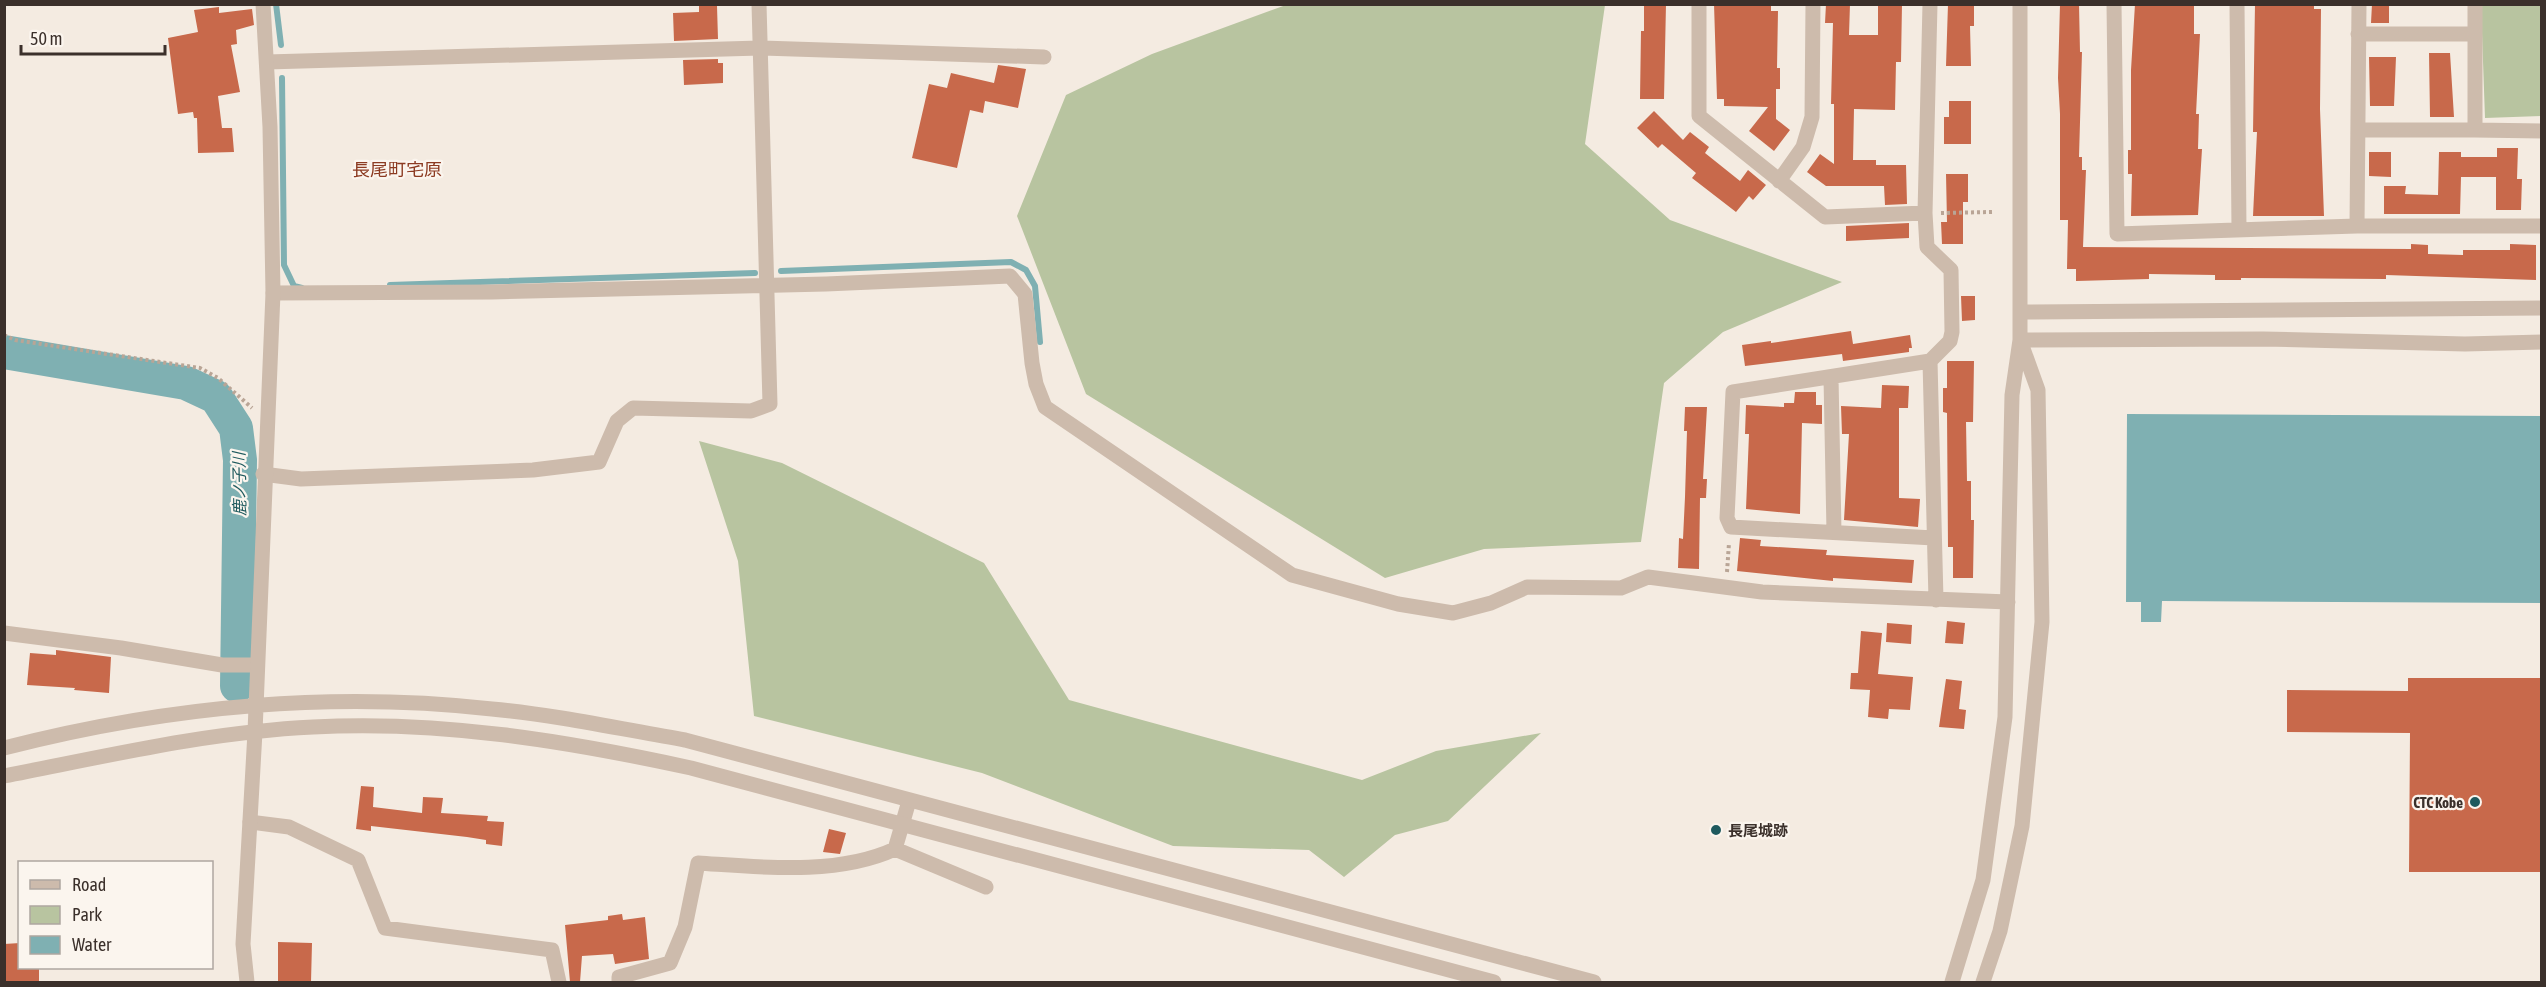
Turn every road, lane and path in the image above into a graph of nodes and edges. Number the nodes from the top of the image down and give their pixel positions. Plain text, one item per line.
1 (263, 4) edge
2 (759, 4) edge
3 (1699, 4) edge
4 (1813, 4) edge
5 (1930, 4) edge
6 (2019, 4) edge
7 (2114, 4) edge
8 (2237, 4) edge
9 (2359, 4) edge
10 (2475, 4) edge
11 (2358, 34) junction
12 (2475, 34) junction
13 (760, 48) junction
14 (1044, 57) dead end
15 (267, 62) junction
16 (2358, 130) junction
17 (2475, 130) junction
18 (2541, 131) edge
19 (1779, 181) junction
20 (1992, 212) dead end
21 (1925, 213) junction
22 (2357, 226) junction
23 (2541, 226) edge
24 (2239, 230) junction
25 (766, 284) junction
26 (273, 293) junction
27 (2541, 308) edge
28 (2020, 312) junction
29 (4, 335) edge
30 (2020, 340) junction
31 (2541, 342) edge
32 (1929, 361) junction
33 (1831, 377) junction
34 (266, 420) junction
35 (263, 474) junction
36 (1731, 527) junction
37 (1834, 532) junction
38 (1934, 538) junction
39 (1725, 587) junction
40 (1936, 600) junction
41 (2008, 602) junction
42 (4, 633) edge
43 (251, 666) junction
44 (256, 704) junction
45 (255, 732) junction
46 (4, 748) edge
47 (4, 776) edge
48 (909, 801) junction
49 (250, 822) junction
50 (902, 824) junction
51 (895, 849) junction
52 (986, 887) dead end
53 (247, 982) edge
54 (559, 982) edge
55 (618, 982) edge
56 (1494, 982) edge
57 (1594, 982) edge
58 (1952, 982) edge
59 (1983, 982) edge

1 - 15 street
2 - 13 street
3 - 19 street
4 - 19 street
5 - 21 street
6 - 28 street
7 - 24 street
8 - 24 street
9 - 11 street
10 - 12 street
11 - 12 street
11 - 16 street
12 - 17 street
13 - 14 street
13 - 15 street
13 - 25 street
15 - 26 street
16 - 17 street
16 - 22 street
17 - 18 street
19 - 21 street
20 - 21 path
21 - 32 street
22 - 23 street
22 - 24 street
25 - 26 street
25 - 35 street
25 - 39 street
26 - 34 street
27 - 28 street
28 - 30 street
29 - 34 path
30 - 31 street
30 - 41 street
30 - 59 street
32 - 33 street
32 - 38 street
33 - 36 street
33 - 37 street
34 - 35 street
35 - 43 street
36 - 37 street
36 - 39 path
37 - 38 street
38 - 40 street
39 - 40 street
40 - 41 street
41 - 58 street
42 - 43 street
43 - 44 street
44 - 45 street
44 - 46 street
44 - 48 street
45 - 47 street
45 - 49 street
45 - 50 street
48 - 50 street
48 - 57 street
49 - 53 street
49 - 54 street
50 - 51 street
50 - 56 street
51 - 52 street
51 - 55 street

